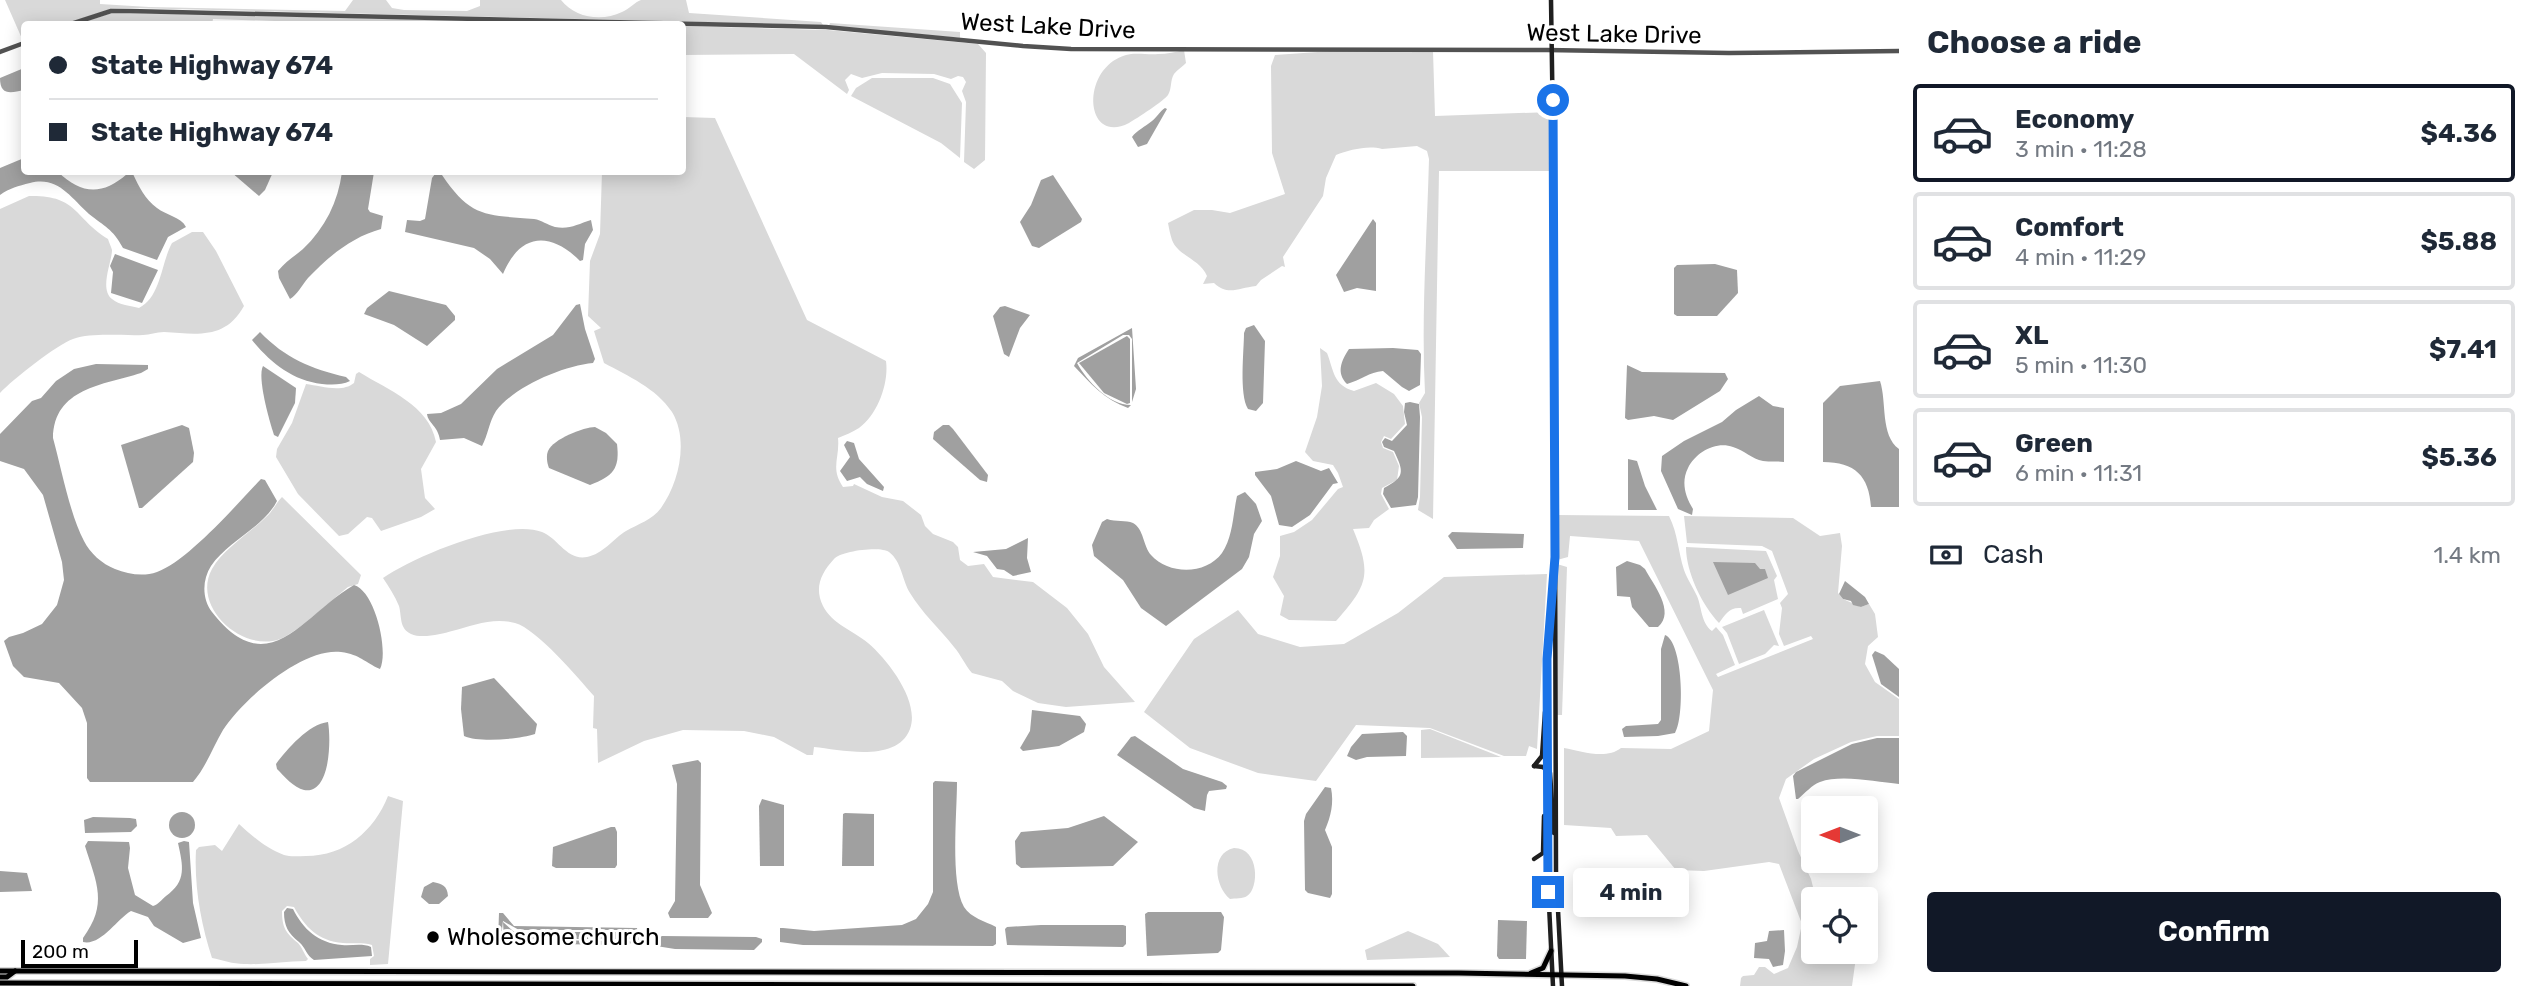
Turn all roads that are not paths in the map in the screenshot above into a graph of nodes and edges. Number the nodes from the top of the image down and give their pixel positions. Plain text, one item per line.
1 (1551, 0) edge
2 (80, 21) edge
3 (573, 21) edge
4 (686, 24) edge
5 (21, 44) edge
6 (1552, 50) junction
7 (1899, 51) edge
8 (0, 52) edge
9 (1555, 557) junction
10 (1547, 703) junction
11 (1534, 766) junction
12 (1547, 769) junction
13 (1547, 777) junction
14 (1547, 805) junction
15 (1556, 841) junction
16 (1548, 866) junction
17 (1551, 951) junction
18 (0, 971) edge
19 (15, 971) junction
20 (723, 972) junction
21 (1527, 974) junction
22 (1552, 975) junction
23 (1561, 975) junction
24 (0, 977) edge
25 (0, 983) edge
26 (723, 985) edge
27 (1413, 986) edge
28 (1553, 986) edge
29 (1562, 986) edge
30 (1686, 986) edge

1 - 6 main road
2 - 3 street, West Lake Drive
4 - 6 street, West Lake Drive
5 - 8 street
6 - 7 street, West Lake Drive
6 - 9 main road
9 - 10 main road
9 - 15 main road
10 - 11 main road
10 - 12 main road
11 - 12 main road
11 - 13 main road
12 - 13 main road
12 - 15 main road
13 - 14 main road
14 - 16 main road
14 - 16 main road
15 - 23 main road
16 - 17 main road
17 - 21 main road
17 - 22 main road
18 - 19 main road
19 - 20 main road
19 - 24 main road
20 - 21 main road
20 - 26 main road
21 - 22 main road
22 - 23 main road
22 - 28 main road
23 - 29 main road
23 - 30 main road
25 - 26 main road
26 - 27 main road

